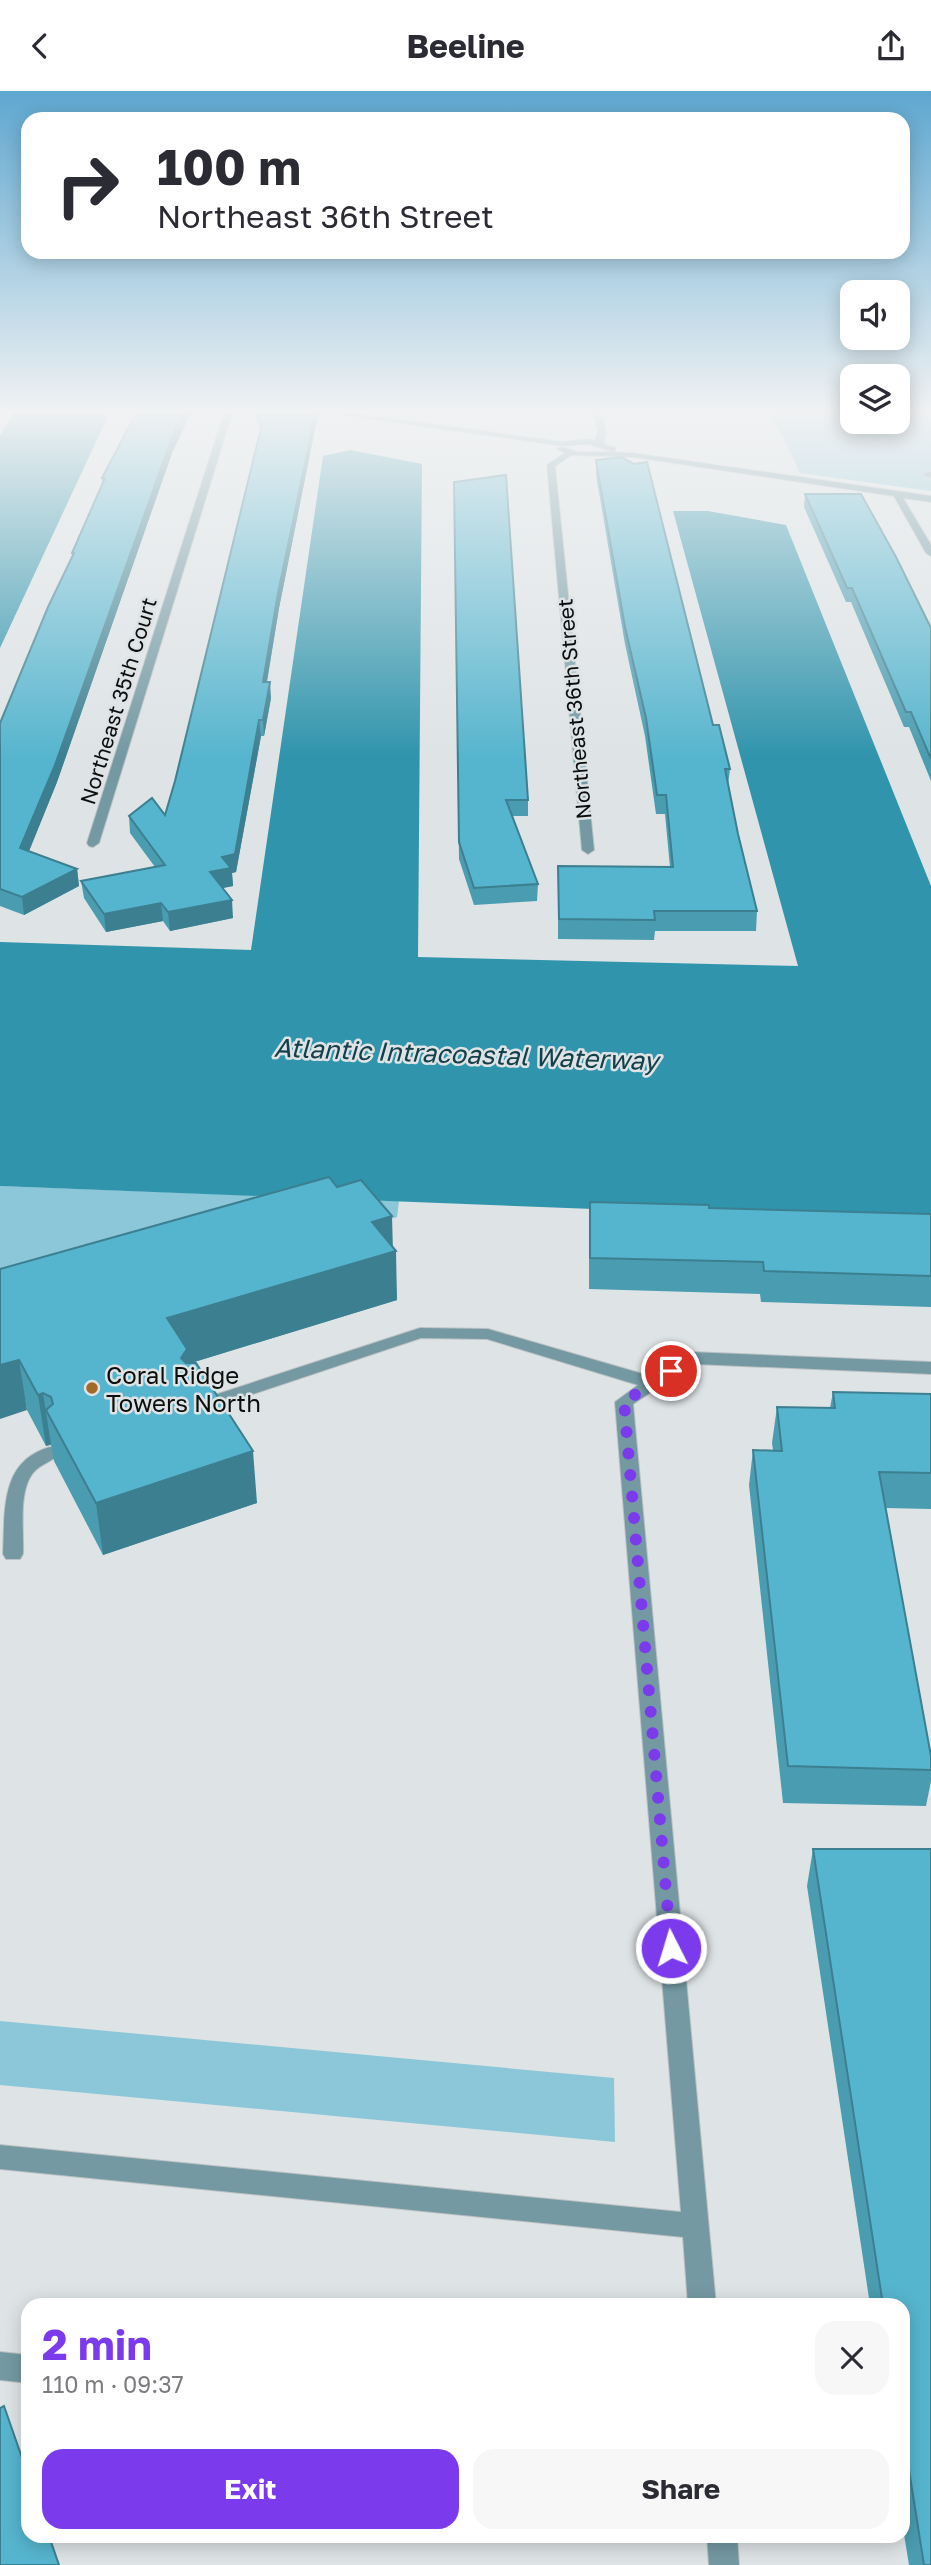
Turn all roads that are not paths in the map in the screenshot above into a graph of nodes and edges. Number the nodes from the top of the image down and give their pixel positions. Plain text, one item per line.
1 (193, 525) edge
2 (557, 525) edge
3 (915, 525) edge
4 (931, 553) edge
5 (93, 843) dead end
6 (587, 850) dead end
7 (931, 1368) edge
8 (652, 1383) junction
9 (197, 1407) edge
10 (50, 1453) edge
11 (13, 1554) dead end
12 (0, 2157) edge
13 (696, 2226) junction
14 (701, 2298) edge
15 (0, 2366) edge
16 (21, 2368) edge
17 (722, 2543) edge
18 (724, 2565) edge

1 - 5 street, Northeast 35th Court
2 - 6 street, Northeast 36th Street
3 - 4 street
7 - 8 street
8 - 9 street
8 - 13 street
10 - 11 street
12 - 13 street
13 - 14 street
15 - 16 street
17 - 18 street

